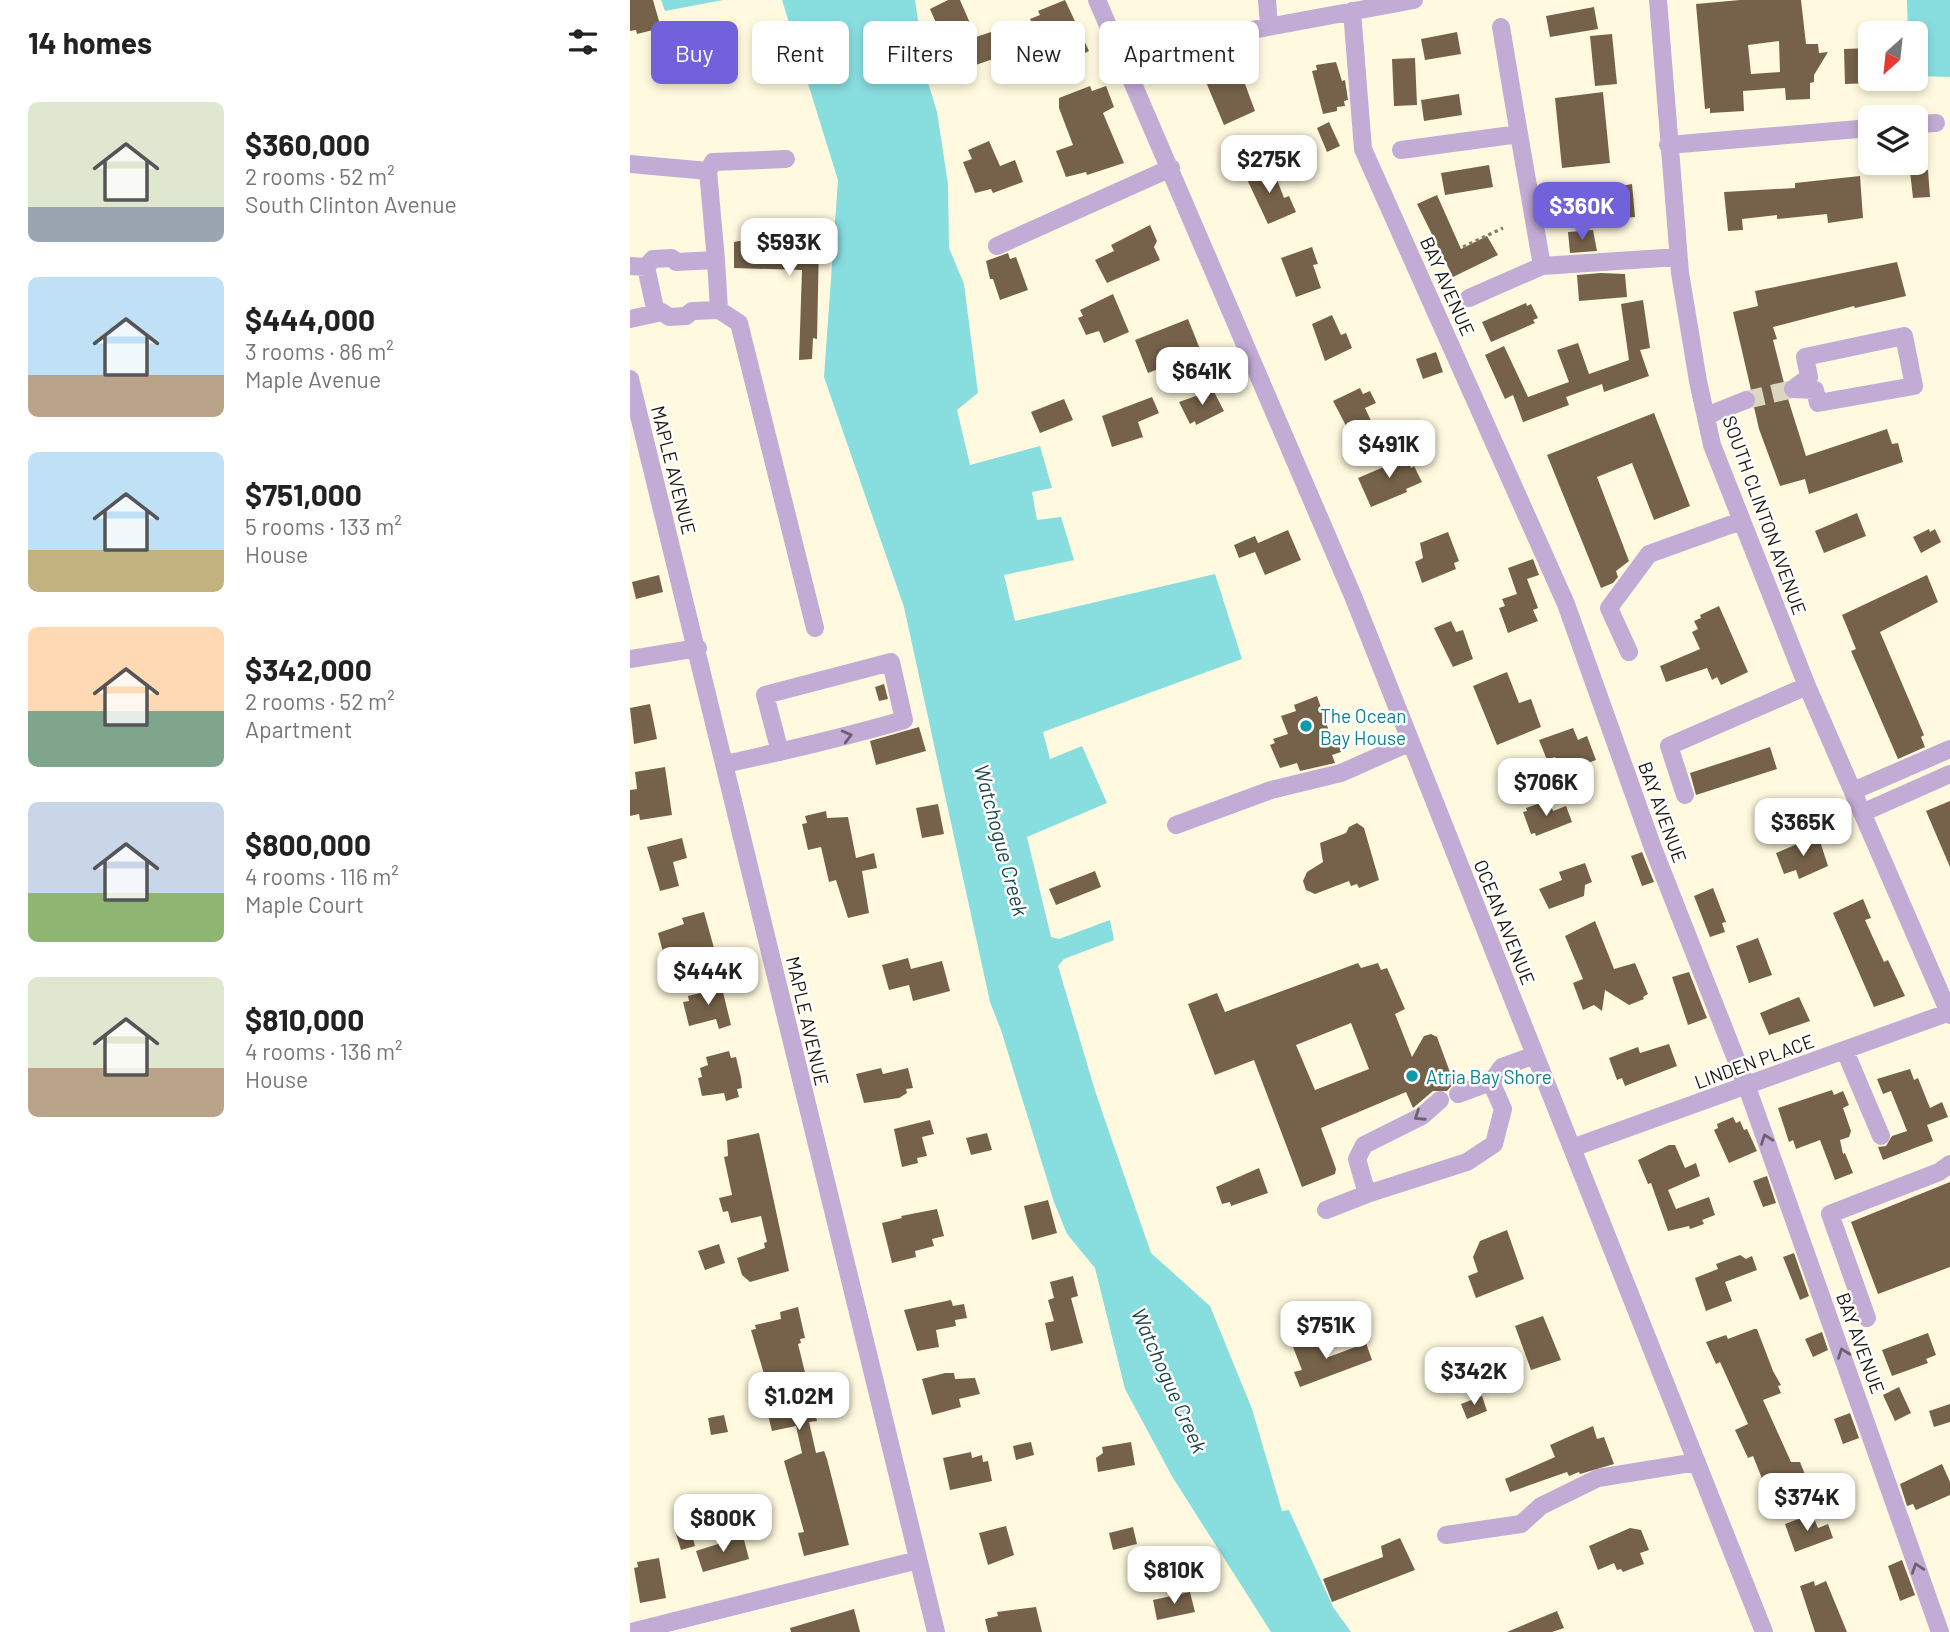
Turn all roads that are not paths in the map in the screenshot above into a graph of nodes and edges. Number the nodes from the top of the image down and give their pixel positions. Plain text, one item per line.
1 (1097, 0) edge
2 (1267, 0) edge
3 (1414, 0) edge
4 (1658, 0) edge
5 (1352, 11) junction
6 (1107, 21) edge
7 (1269, 26) junction
8 (1502, 27) dead end
9 (1259, 28) edge
10 (1135, 84) edge
11 (1928, 123) edge
12 (1936, 123) dead end
13 (1858, 129) edge
14 (1519, 134) junction
15 (1668, 145) junction
16 (1401, 150) dead end
17 (786, 159) dead end
18 (630, 164) edge
19 (1171, 168) junction
20 (708, 171) junction
21 (997, 246) dead end
22 (1678, 257) junction
23 (716, 260) junction
24 (642, 266) edge
25 (1542, 267) junction
26 (1469, 298) dead end
27 (719, 310) junction
28 (659, 312) junction
29 (630, 319) edge
30 (630, 379) edge
31 (1793, 389) joint
32 (1746, 400) tunnel mouth
33 (1706, 416) junction
34 (1741, 521) junction
35 (815, 628) dead end
36 (698, 648) junction
37 (1629, 652) dead end
38 (630, 659) edge
39 (1807, 686) junction
40 (1411, 742) junction
41 (1950, 749) edge
42 (780, 752) junction
43 (725, 764) junction
44 (1950, 774) edge
45 (1853, 791) junction
46 (1685, 794) dead end
47 (1862, 813) junction
48 (1176, 825) dead end
49 (1950, 1013) edge
50 (1845, 1051) junction
51 (1535, 1055) junction
52 (1491, 1082) junction
53 (1747, 1087) junction
54 (1458, 1094) dead end
55 (1440, 1100) dead end
56 (1881, 1136) dead end
57 (1572, 1148) junction
58 (1950, 1164) edge
59 (1367, 1194) junction
60 (1326, 1209) dead end
61 (1867, 1318) dead end
62 (1697, 1462) junction
63 (1446, 1535) dead end
64 (918, 1560) junction
65 (631, 1632) edge
66 (936, 1632) edge
67 (1764, 1632) edge
68 (1940, 1632) edge

1 - 6 street, OCEAN AVENUE
2 - 7 street
3 - 5 street
4 - 15 street, SOUTH CLINTON AVENUE
5 - 7 street
5 - 53 street, BAY AVENUE
7 - 9 street
8 - 14 street
10 - 19 street, OCEAN AVENUE
11 - 12 street
13 - 15 street
14 - 16 street
14 - 25 street
15 - 22 street, SOUTH CLINTON AVENUE
17 - 20 street
18 - 20 street
19 - 21 street
19 - 40 street, OCEAN AVENUE
20 - 23 street
22 - 25 street
22 - 33 street, SOUTH CLINTON AVENUE
23 - 24 street
23 - 27 street
24 - 28 street
25 - 26 street
27 - 28 street
27 - 35 street
28 - 29 street
30 - 36 street, MAPLE AVENUE
31 - 31 street
32 - 33 street
33 - 34 street, SOUTH CLINTON AVENUE
34 - 37 street
34 - 39 street, SOUTH CLINTON AVENUE
36 - 38 street
36 - 43 street, MAPLE AVENUE
39 - 45 street, SOUTH CLINTON AVENUE
39 - 46 street
40 - 48 street
40 - 51 street, OCEAN AVENUE
41 - 45 street
42 -> 42 street
42 - 43 street
43 - 64 street, MAPLE AVENUE
44 - 47 street
45 - 47 street, SOUTH CLINTON AVENUE
47 - 49 street, SOUTH CLINTON AVENUE
49 - 50 street, LINDEN PLACE
50 - 53 street, LINDEN PLACE
50 - 56 street
51 - 52 street
51 - 57 street, OCEAN AVENUE
52 - 54 street
52 - 59 street
53 - 57 street, LINDEN PLACE
68 -> 53 street, BAY AVENUE
55 -> 59 street
57 - 62 street, OCEAN AVENUE
58 - 61 street
59 - 60 street
62 - 63 street
62 - 67 street, OCEAN AVENUE
64 - 65 street
64 - 66 street, MAPLE AVENUE

